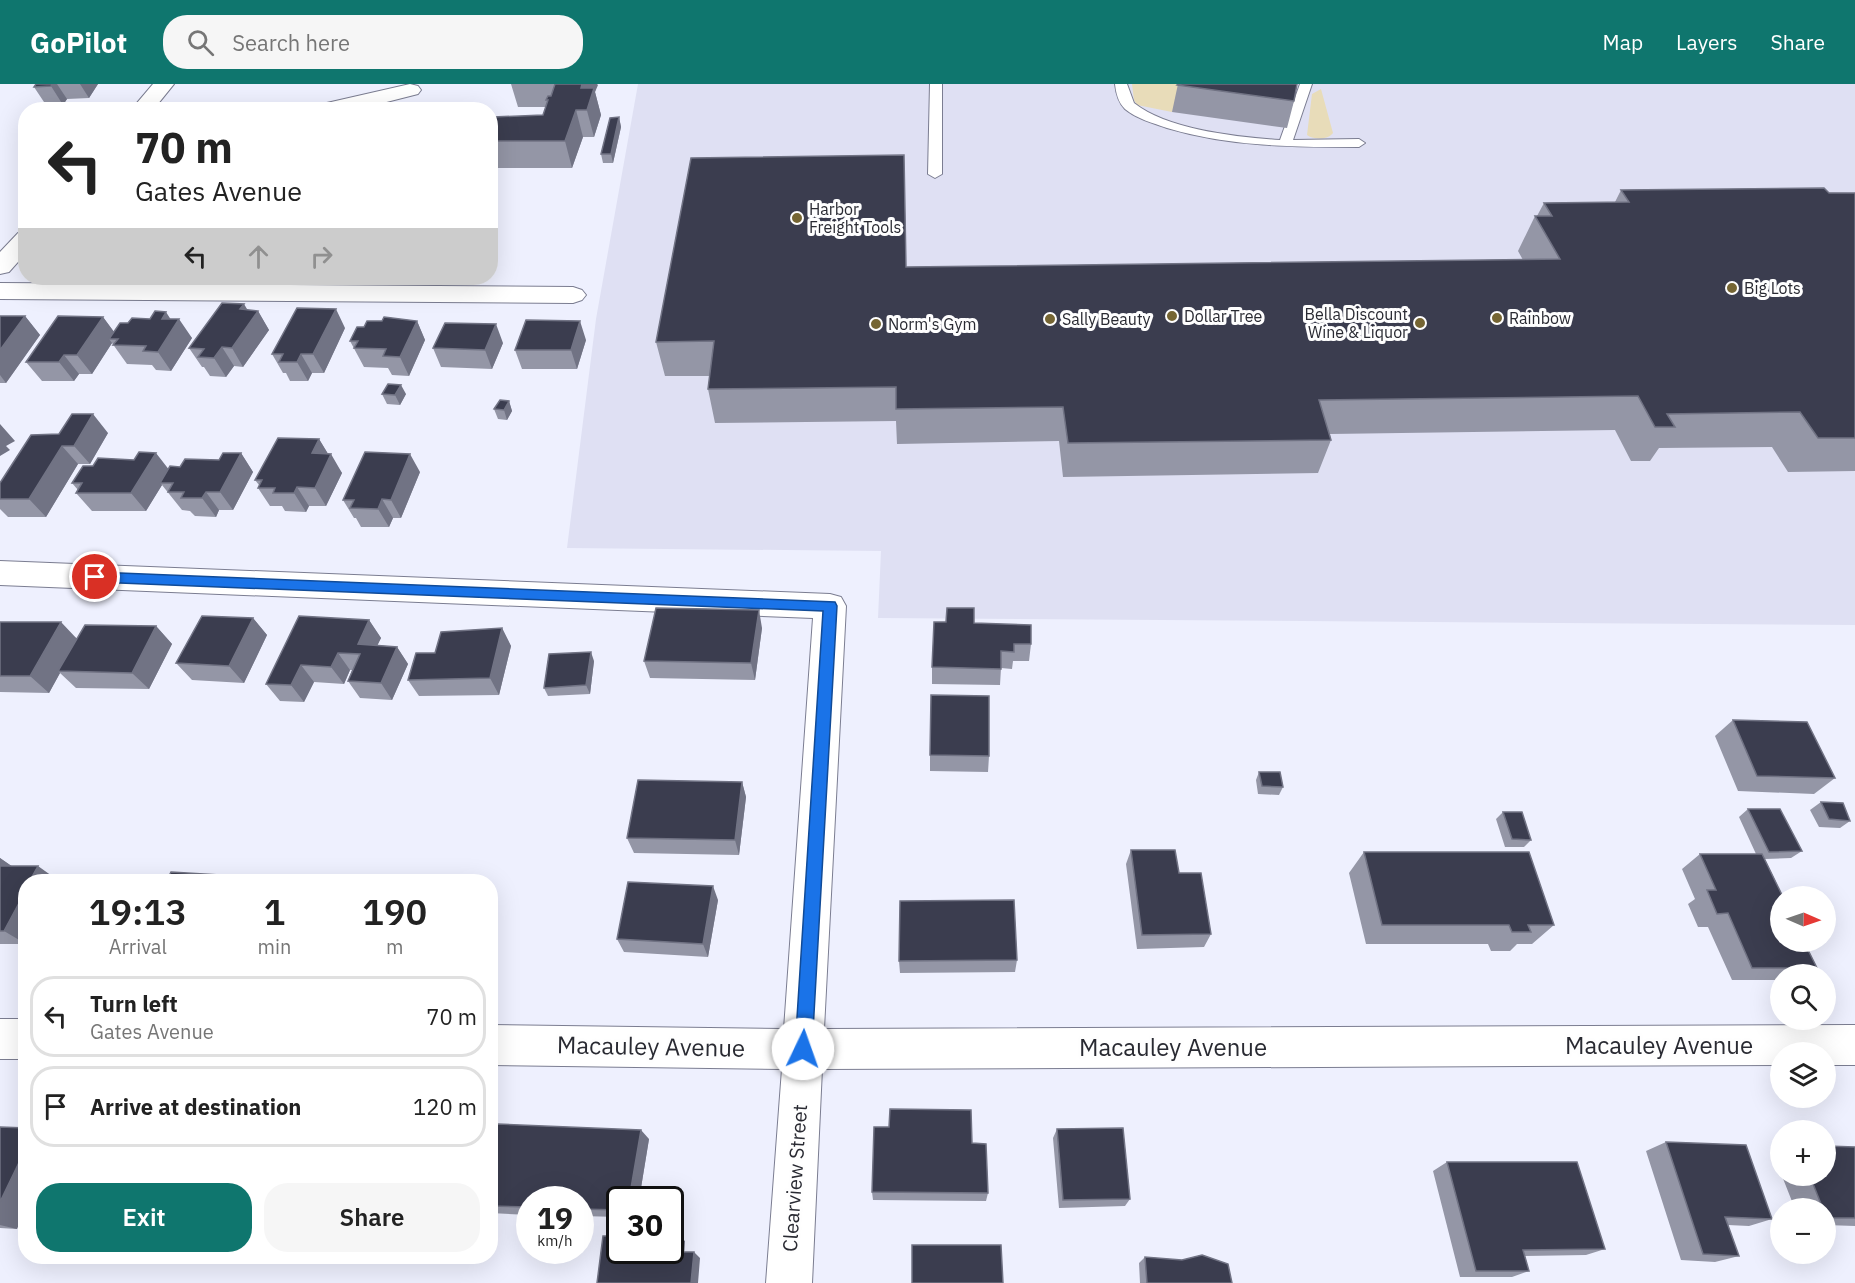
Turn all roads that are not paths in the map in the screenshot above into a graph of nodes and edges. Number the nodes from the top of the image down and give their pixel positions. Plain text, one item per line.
1 (164, 84) edge
2 (936, 84) edge
3 (1121, 84) edge
4 (1306, 84) edge
5 (411, 90) dead end
6 (148, 102) edge
7 (360, 102) edge
8 (1285, 143) junction
9 (1359, 143) dead end
10 (935, 174) dead end
11 (18, 247) edge
12 (0, 267) edge
13 (0, 291) edge
14 (573, 295) dead end
15 (0, 573) edge
16 (0, 1039) edge
17 (18, 1039) edge
18 (498, 1045) edge
19 (1855, 1045) edge
20 (803, 1049) junction
21 (789, 1283) edge

1 - 6 street
2 - 10 lane
3 - 8 lane
4 - 8 lane
5 - 7 street
8 - 9 lane
11 - 12 street
13 - 14 street
15 - 20 street, Clearview Street
16 - 17 street
18 - 20 street, Macauley Avenue
19 - 20 street, Macauley Avenue
20 - 21 street, Clearview Street

